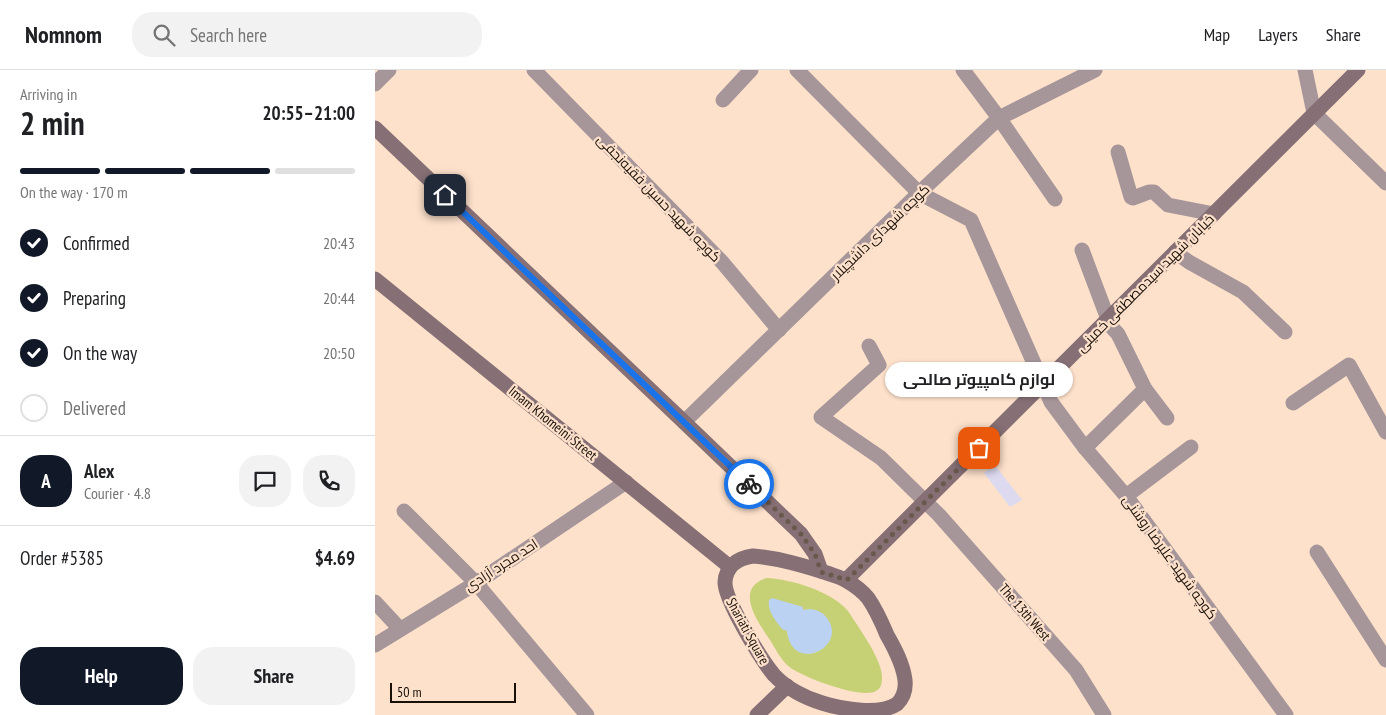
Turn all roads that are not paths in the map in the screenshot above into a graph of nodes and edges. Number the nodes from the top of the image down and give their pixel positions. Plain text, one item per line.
1 (389, 70) edge
2 (534, 70) edge
3 (751, 70) edge
4 (797, 70) edge
5 (963, 70) edge
6 (1095, 70) edge
7 (1305, 70) edge
8 (1358, 70) edge
9 (375, 84) edge
10 (723, 100) dead end
11 (1315, 113) junction
12 (999, 118) junction
13 (375, 128) edge
14 (1119, 152) dead end
15 (1386, 183) edge
16 (919, 193) junction
17 (1055, 199) dead end
18 (1214, 214) junction
19 (1082, 250) dead end
20 (1175, 252) junction
21 (375, 280) edge
22 (1107, 320) junction
23 (779, 330) junction
24 (1285, 332) dead end
25 (869, 346) dead end
26 (1044, 383) junction
27 (1145, 388) junction
28 (1293, 403) dead end
29 (1167, 418) dead end
30 (684, 422) junction
31 (1386, 432) edge
32 (1191, 447) dead end
33 (1085, 448) junction
34 (626, 482) junction
35 (1126, 496) junction
36 (926, 501) junction
37 (404, 510) dead end
38 (1317, 552) dead end
39 (730, 567) junction
40 (821, 572) junction
41 (847, 580) junction
42 (475, 583) junction
43 (375, 602) edge
44 (400, 629) junction
45 (375, 645) edge
46 (1386, 660) edge
47 (787, 686) junction
48 (587, 715) edge
49 (757, 715) edge
50 (863, 715) edge
51 (1104, 715) edge
52 (1286, 715) edge

1 - 9 street
2 - 23 street, کوچه شهید حسین فقیه‌نجفی
3 - 10 street
4 - 16 street, کوچه شهید علیرضا روشنی
5 - 12 street
6 - 12 street, کوچه شهدای داشچیلار
7 - 11 street
8 - 11 main road, خیابان شهید سیدمصطفی خمینی
11 - 15 street
11 - 18 main road, خیابان شهید سیدمصطفی خمینی
12 - 16 street, کوچه شهدای داشچیلار
12 - 17 street
13 - 30 main road
14 - 18 street
16 - 23 street, کوچه شهدای داشچیلار
16 - 26 street, کوچه شهید علیرضا روشنی
18 - 20 main road, خیابان شهید سیدمصطفی خمینی
19 - 22 street
20 - 22 main road, خیابان شهید سیدمصطفی خمینی
20 - 24 street
21 - 34 main road, Imam Khomeini Street
22 - 26 main road, خیابان شهید سیدمصطفی خمینی
22 - 27 street
23 - 30 street, کوچه شهدای داشچیلار
25 - 36 street, The 13th West
26 - 33 street, کوچه شهید علیرضا روشنی
26 - 36 main road, خیابان شهید سیدمصطفی خمینی
27 - 29 street
27 - 33 street
28 - 31 street
30 - 40 main road
32 - 35 street
33 - 35 street, کوچه شهید علیرضا روشنی
34 - 39 main road, Imam Khomeini Street
34 - 42 street, احد مجرد آزادی
35 - 52 street, کوچه شهید علیرضا روشنی
36 - 41 main road, خیابان شهید سیدمصطفی خمینی
36 - 51 street, The 13th West
37 - 42 street
38 - 46 street
39 - 40 main road, Shariati Square
39 - 47 main road, Shariati Square
40 - 41 main road, Shariati Square
41 - 50 main road, Shariati Square
42 - 44 street, احد مجرد آزادی
42 - 48 street
43 - 44 street
44 - 45 street, احد مجرد آزادی
47 - 49 main road
47 - 50 main road, Shariati Square

